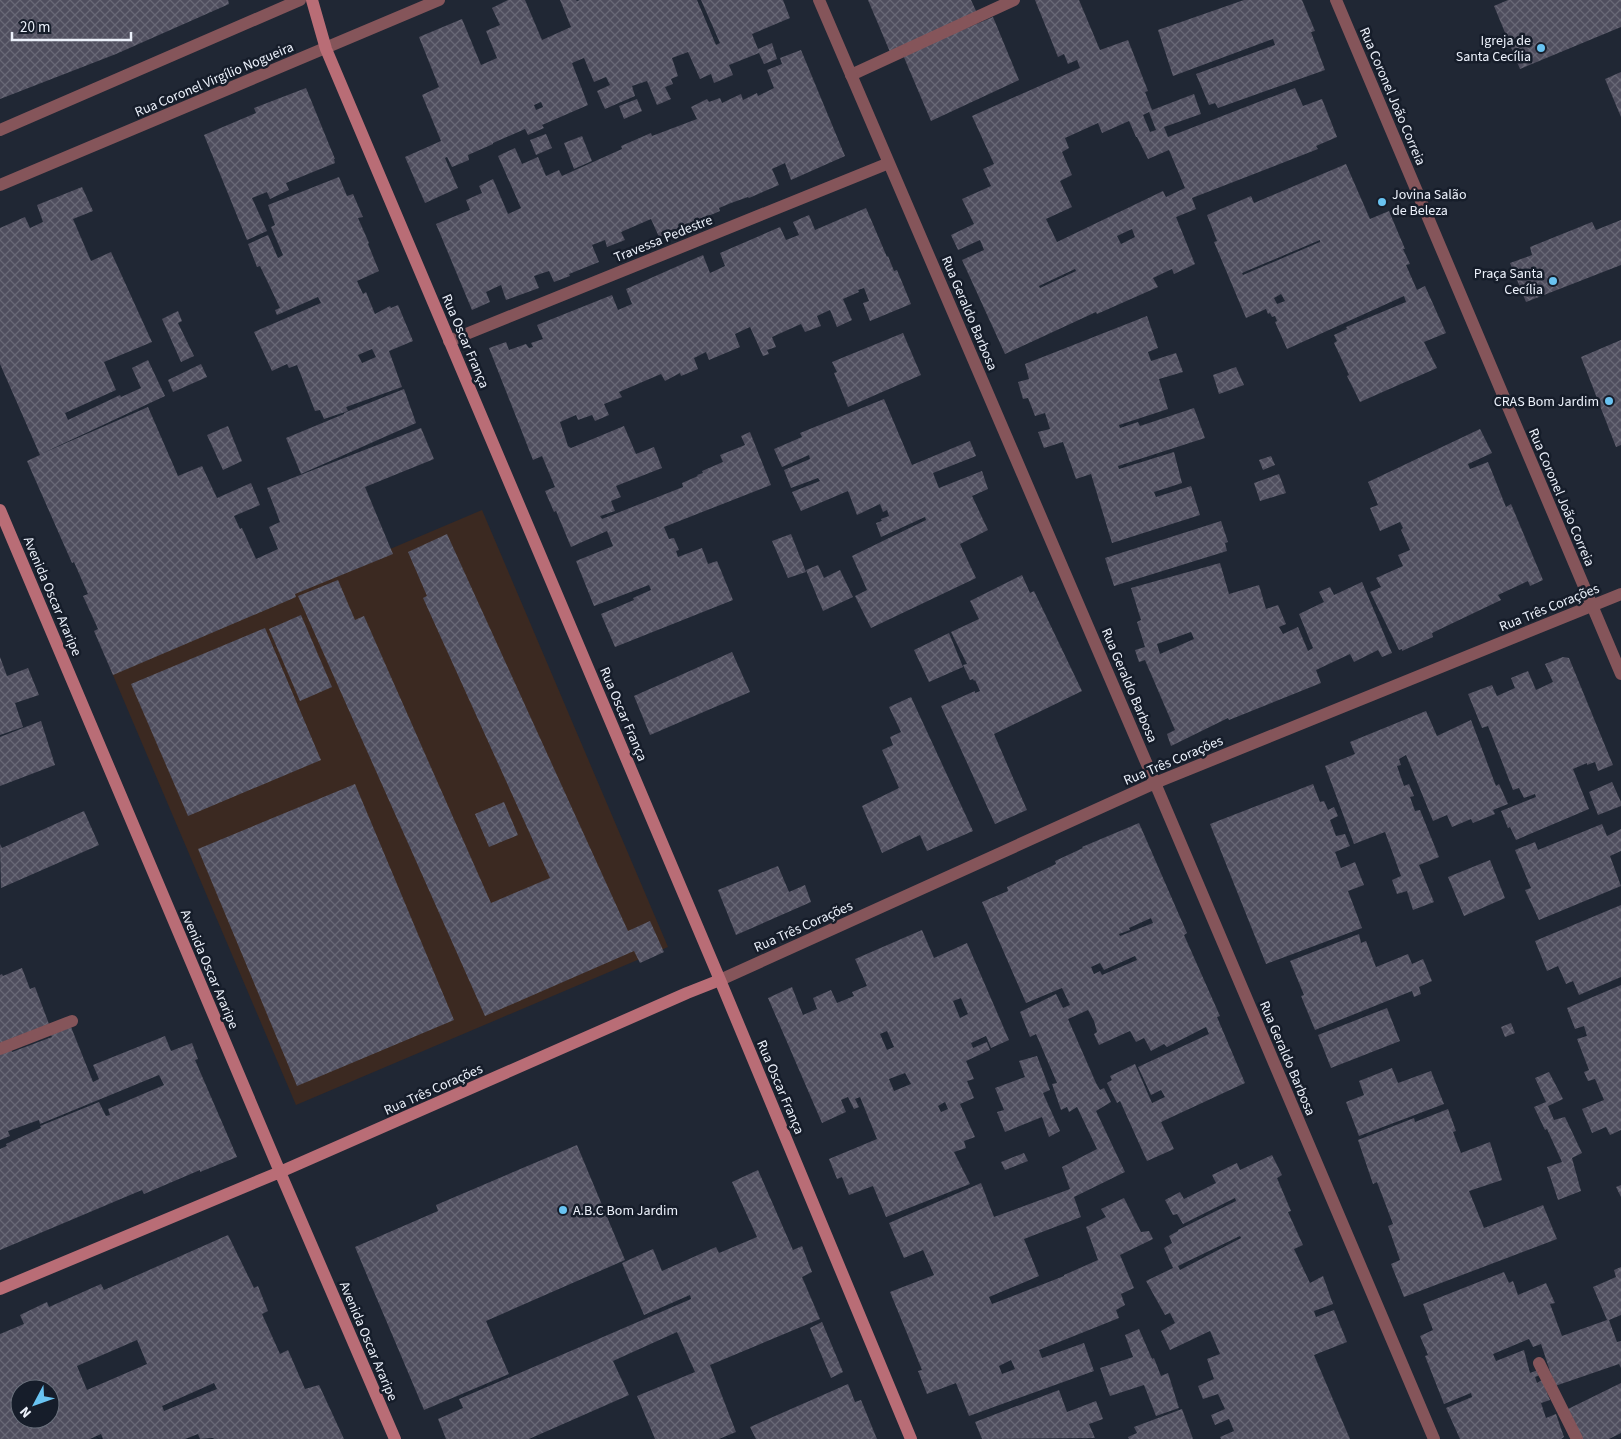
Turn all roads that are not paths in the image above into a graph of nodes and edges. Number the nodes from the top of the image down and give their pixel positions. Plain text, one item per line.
1 (300, 0) edge
2 (312, 0) edge
3 (439, 0) edge
4 (819, 0) edge
5 (1014, 0) edge
6 (1336, 0) edge
7 (326, 49) junction
8 (852, 75) junction
9 (0, 130) edge
10 (889, 163) junction
11 (0, 184) edge
12 (449, 341) junction
13 (0, 510) edge
14 (1621, 594) edge
15 (1591, 606) junction
16 (1621, 674) edge
17 (1155, 782) junction
18 (720, 980) junction
19 (72, 1021) dead end
20 (0, 1049) edge
21 (280, 1172) junction
22 (0, 1289) edge
23 (1539, 1363) dead end
24 (395, 1439) edge
25 (911, 1439) edge
26 (1434, 1439) edge
27 (1577, 1439) edge

1 - 9 street
2 - 7 street, Rua Oscar França
3 - 7 street, Rua Coronel Virgílio Nogueira
4 - 8 street, Rua Geraldo Barbosa
5 - 8 street
6 - 15 street, Rua Coronel João Correia
7 - 11 street, Rua Coronel Virgílio Nogueira
7 - 12 street, Rua Oscar França
8 - 10 street, Rua Geraldo Barbosa
10 - 12 street, Travessa Pedestre
10 - 17 street, Rua Geraldo Barbosa
12 - 18 street, Rua Oscar França
13 - 21 street, Avenida Oscar Araripe
14 - 15 street, Rua Três Corações
15 - 16 street, Rua Coronel João Correia
15 - 17 street, Rua Três Corações
17 - 18 street, Rua Três Corações
17 - 26 street, Rua Geraldo Barbosa
18 - 21 street, Rua Três Corações
18 - 25 street, Rua Oscar França
19 - 20 street
21 - 22 street, Rua Três Corações
21 - 24 street, Avenida Oscar Araripe
23 - 27 street

